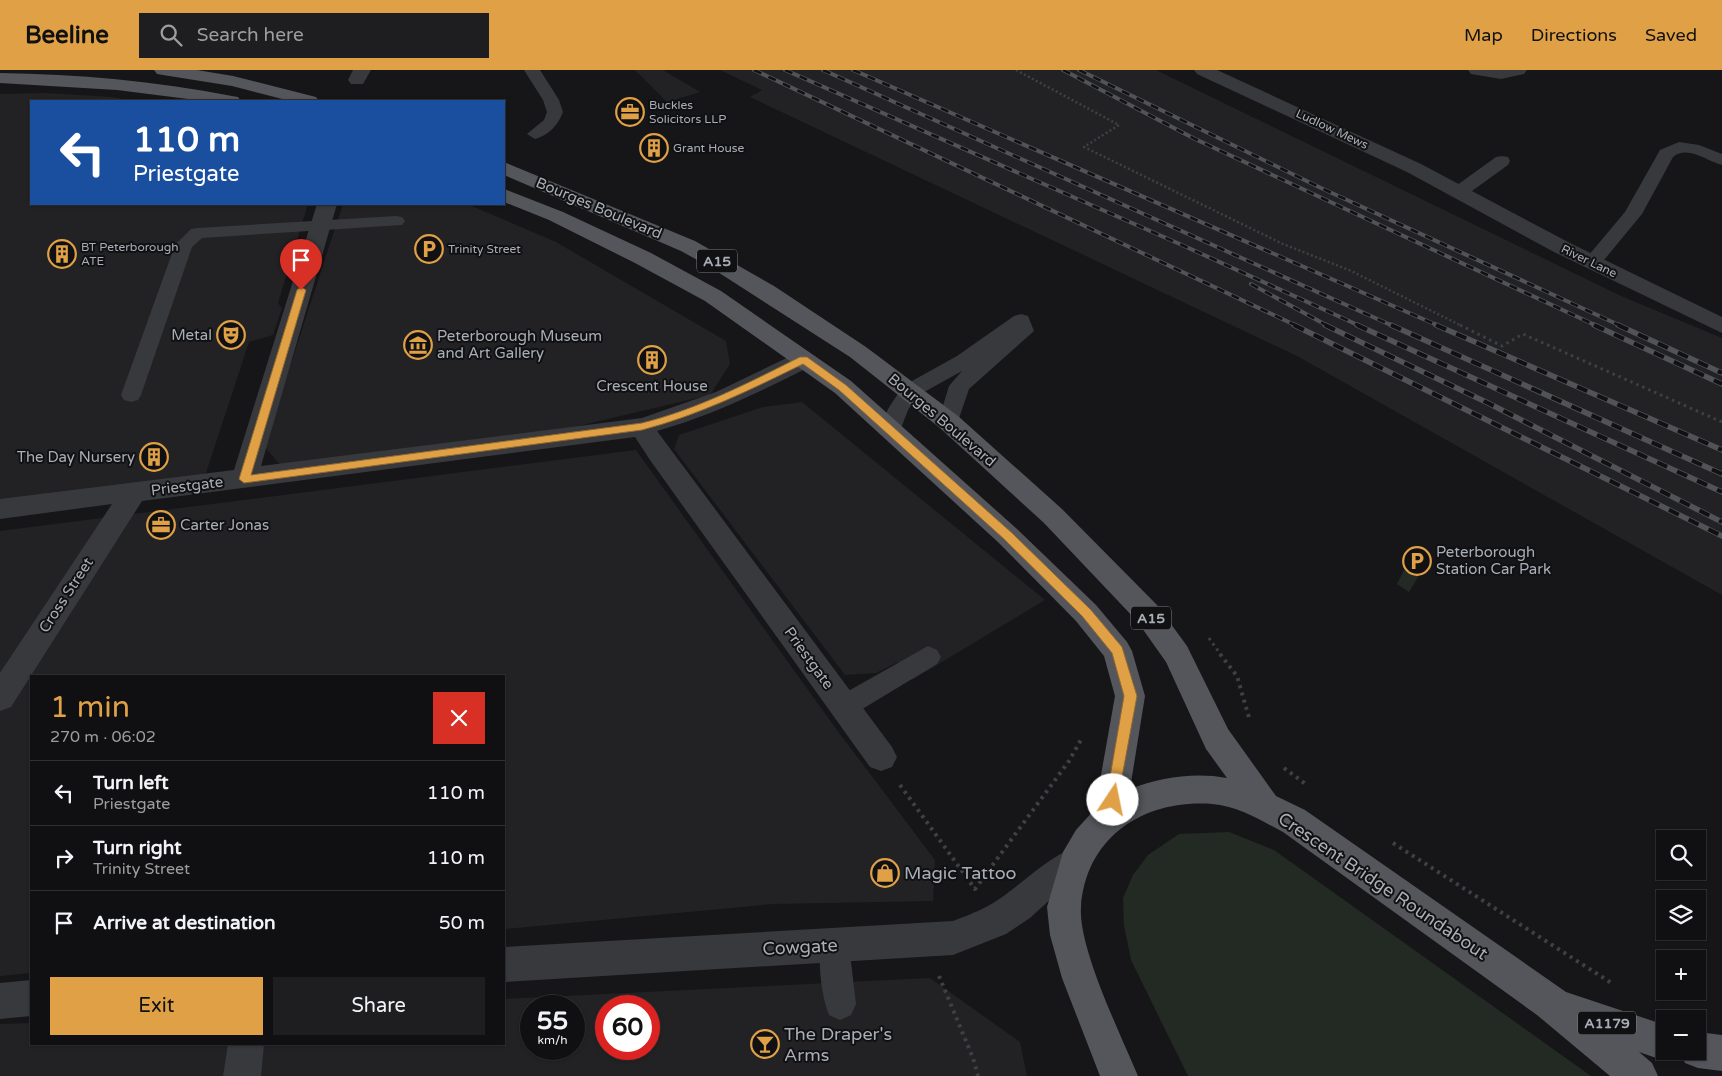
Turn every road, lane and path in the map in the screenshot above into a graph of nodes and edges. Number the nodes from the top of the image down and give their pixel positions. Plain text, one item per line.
1 (163, 70) edge
2 (532, 70) edge
3 (1016, 70) edge
4 (1203, 70) edge
5 (1477, 70) edge
6 (1518, 70) edge
7 (0, 78) edge
8 (226, 100) edge
9 (306, 100) edge
10 (535, 134) dead end
11 (1722, 160) edge
12 (1502, 161) dead end
13 (505, 168) edge
14 (1459, 192) junction
15 (505, 195) edge
16 (327, 205) edge
17 (396, 221) dead end
18 (320, 226) junction
19 (1592, 262) junction
20 (1722, 326) edge
21 (803, 360) junction
22 (910, 390) junction
23 (132, 395) dead end
24 (950, 422) junction
25 (1722, 422) edge
26 (642, 427) junction
27 (890, 431) junction
28 (244, 479) junction
29 (133, 493) junction
30 (0, 509) edge
31 (928, 657) dead end
32 (1237, 676) dead end
33 (0, 698) edge
34 (845, 706) junction
35 (1251, 726) dead end
36 (1082, 738) dead end
37 (881, 757) joint
38 (1278, 763) dead end
39 (1312, 788) dead end
40 (1264, 806) junction
41 (1110, 816) junction
42 (1384, 837) dead end
43 (1075, 863) junction
44 (834, 945) junction
45 (505, 965) edge
46 (938, 973) dead end
47 (1616, 985) dead end
48 (30, 998) edge
49 (0, 1001) edge
50 (1550, 1002) junction
51 (840, 1004) dead end
52 (1656, 1040) edge
53 (246, 1045) edge
54 (1706, 1051) edge
55 (1722, 1054) edge
56 (242, 1076) edge
57 (978, 1076) edge
58 (1119, 1076) edge
59 (1639, 1076) edge

1 - 9 main road
2 - 10 lane
3 - 25 path
4 - 14 street, Ludlow Mews
5 - 6 street
7 - 8 main road
11 - 19 lane
12 - 14 lane
13 - 22 main road, Bourges Boulevard / A15
14 - 19 street, River Lane
15 - 21 main road, Bourges Boulevard / A15
16 - 18 street
17 - 18 lane
18 - 23 lane
18 - 28 street
19 - 20 street, River Lane
21 - 26 street, Priestgate
21 - 27 main road, Bourges Boulevard / A15
22 - 24 main road, Bourges Boulevard / A15
22 - 24 lane
22 - 27 lane
24 - 40 main road, Bourges Boulevard / A15
26 - 28 street, Priestgate
26 - 34 street, Priestgate
27 - 41 main road, Bourges Boulevard / A15
28 - 29 street, Priestgate
29 - 30 street, Priestgate
29 - 33 street, Cross Street
31 - 34 lane
32 - 35 path
34 - 37 street, Priestgate
36 - 37 path
38 - 39 path
40 - 41 main road, Crescent Bridge Roundabout
40 - 50 main road, Crescent Bridge Roundabout
41 - 43 main road, Crescent Bridge Roundabout
42 - 47 path
43 - 44 street, Cowgate
43 - 58 main road, Crescent Bridge Roundabout
44 - 45 street, Cowgate
44 - 51 lane
46 - 57 path
48 - 49 street
50 - 52 main road, A1179
50 - 59 main road, Crescent Bridge Roundabout
53 - 56 street
54 - 55 main road

